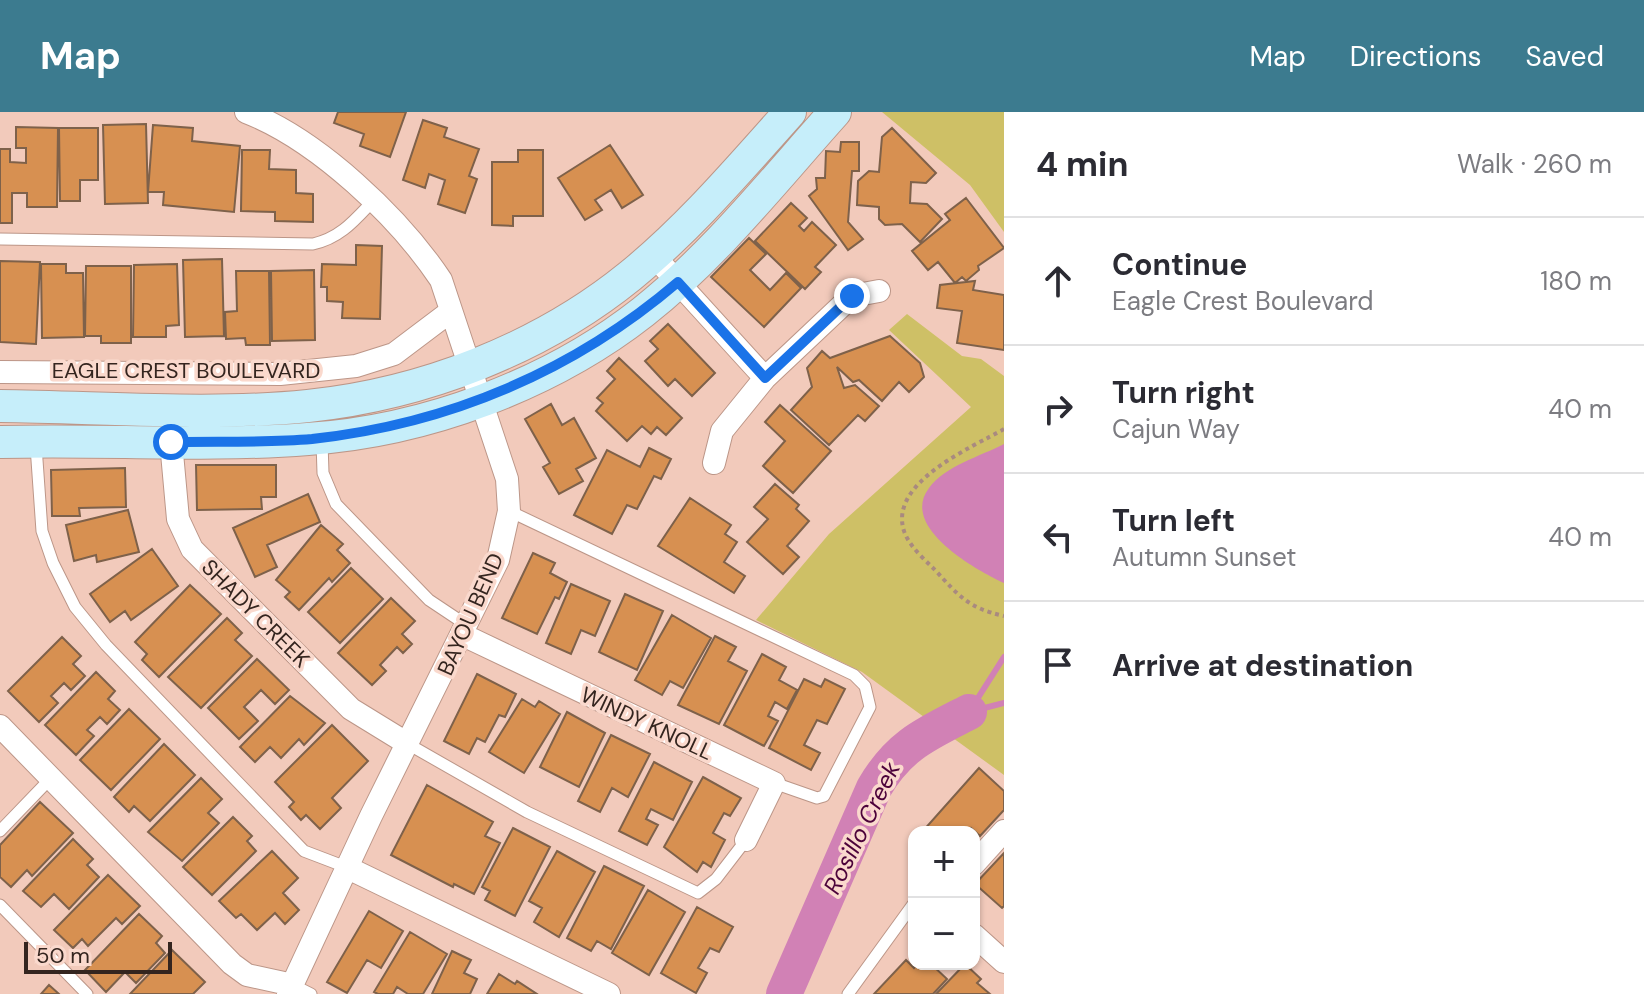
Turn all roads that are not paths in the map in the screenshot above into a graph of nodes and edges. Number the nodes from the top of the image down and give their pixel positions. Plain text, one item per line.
1 (790, 112) edge
2 (835, 112) edge
3 (253, 113) edge
4 (372, 202) junction
5 (0, 239) edge
6 (654, 256) junction
7 (678, 282) junction
8 (879, 291) dead end
9 (451, 311) junction
10 (470, 367) junction
11 (0, 372) edge
12 (765, 378) junction
13 (483, 399) junction
14 (0, 406) edge
15 (322, 437) junction
16 (36, 441) junction
17 (0, 442) edge
18 (171, 442) junction
19 (714, 463) dead end
20 (509, 511) junction
21 (465, 630) junction
22 (0, 726) edge
23 (408, 744) junction
24 (51, 778) junction
25 (774, 783) junction
26 (0, 831) edge
27 (1004, 831) edge
28 (746, 840) joint
29 (980, 857) edge
30 (346, 867) junction
31 (0, 905) edge
32 (908, 911) edge
33 (980, 940) edge
34 (1004, 962) edge
35 (297, 991) edge
36 (87, 994) edge
37 (609, 994) edge
38 (848, 994) edge

1 - 6 main road, EAGLE CREST BOULEVARD
2 - 7 main road
3 - 4 street, BAYOU BEND
4 - 5 lane
4 - 9 street, BAYOU BEND
6 - 7 street
6 - 10 main road, EAGLE CREST BOULEVARD
7 - 12 street
7 - 13 main road
8 - 12 street
9 - 10 street, BAYOU BEND
9 - 11 street, EAGLE CREST BOULEVARD
10 - 13 street, BAYOU BEND
10 - 14 main road, EAGLE CREST BOULEVARD
12 - 19 street
13 - 15 main road
13 - 20 street, BAYOU BEND
15 - 18 main road
15 - 21 lane
16 - 17 main road
16 - 18 main road
16 - 30 lane
18 - 23 street, SHADY CREEK
20 - 21 street, BAYOU BEND
20 - 25 lane
21 - 23 street, BAYOU BEND
21 - 25 street, WINDY KNOLL
22 - 24 street
23 - 28 lane
23 - 30 street, BAYOU BEND
24 - 26 lane
24 - 35 street
25 - 28 street
27 - 29 street
30 - 35 street, BAYOU BEND
30 - 37 street
31 - 36 lane
32 - 38 lane
33 - 34 street

